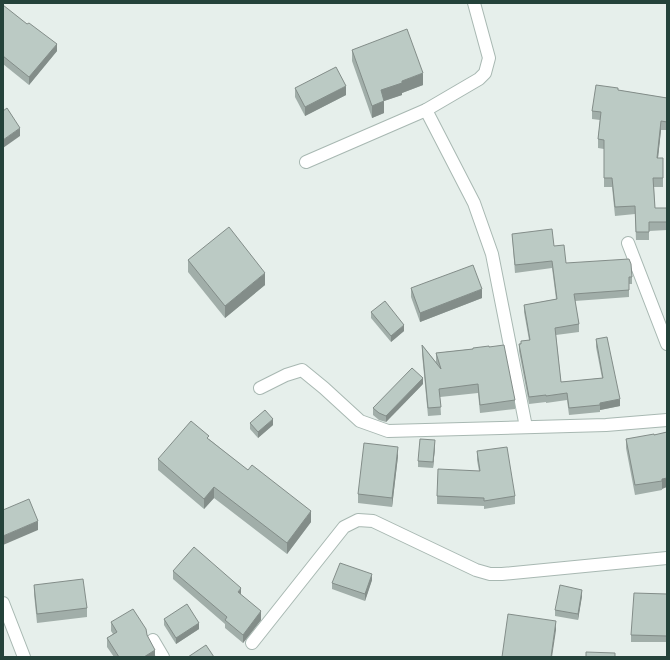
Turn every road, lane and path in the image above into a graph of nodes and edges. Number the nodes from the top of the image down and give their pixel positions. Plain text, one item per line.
1 (474, 3) edge
2 (426, 110) junction
3 (306, 162) dead end
4 (628, 242) dead end
5 (667, 344) edge
6 (260, 388) dead end
7 (667, 420) edge
8 (526, 427) junction
9 (667, 558) edge
10 (3, 603) edge
11 (153, 640) dead end
12 (252, 643) dead end
13 (24, 657) edge
14 (163, 657) edge

1 - 2 street
2 - 3 street
2 - 8 street
4 - 5 street
6 - 8 street
7 - 8 street
9 - 12 street
10 - 13 street
11 - 14 street

